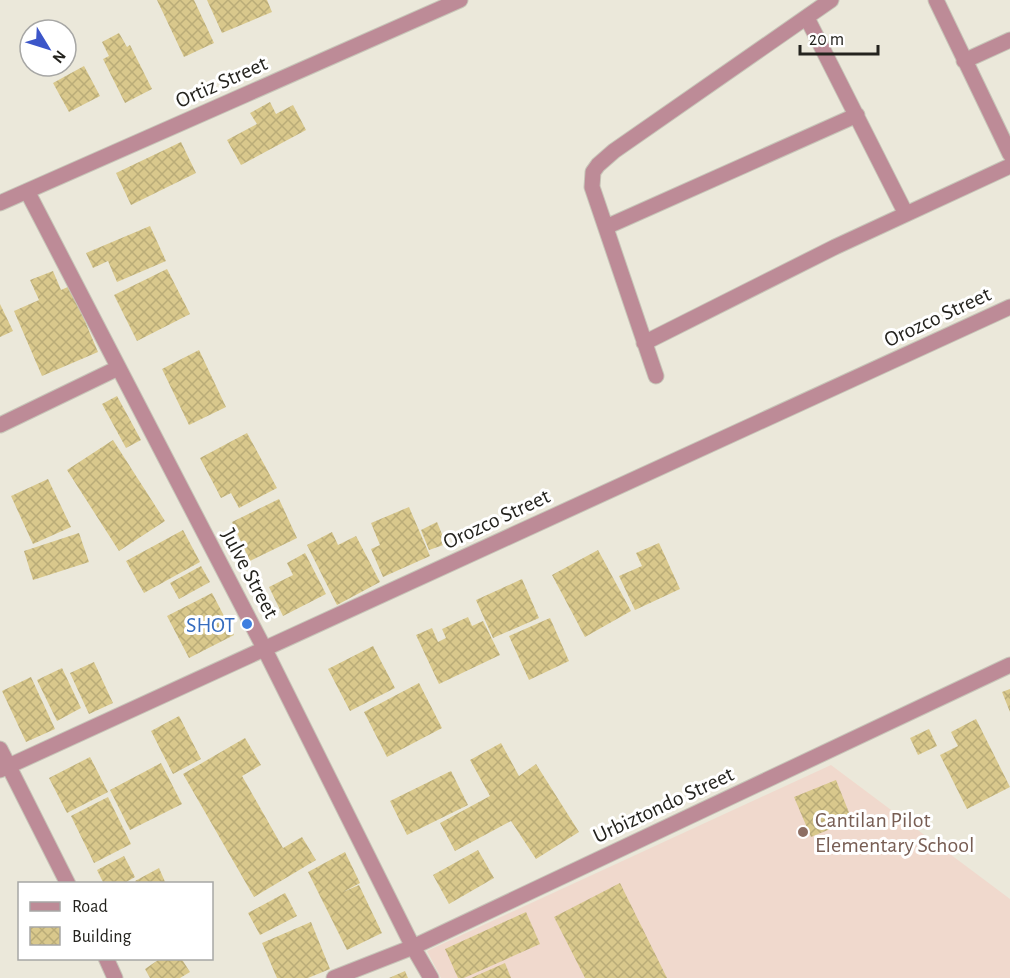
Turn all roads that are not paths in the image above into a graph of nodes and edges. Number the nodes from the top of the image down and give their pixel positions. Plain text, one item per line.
1 (460, 0) edge
2 (831, 0) edge
3 (936, 0) edge
4 (807, 18) junction
5 (1010, 40) edge
6 (964, 61) junction
7 (857, 115) junction
8 (1010, 154) edge
9 (1010, 166) edge
10 (27, 191) junction
11 (0, 203) edge
12 (906, 214) junction
13 (606, 228) junction
14 (1010, 307) edge
15 (644, 343) junction
16 (118, 368) junction
17 (656, 376) dead end
18 (0, 425) edge
19 (264, 648) junction
20 (1010, 665) edge
21 (0, 749) edge
22 (4, 768) edge
23 (67, 882) edge
24 (413, 947) junction
25 (107, 960) edge
26 (116, 978) edge
27 (334, 978) edge
28 (431, 978) edge

1 - 10 street, Ortiz Street
2 - 4 street
3 - 6 street
4 - 7 street
4 - 13 street
5 - 6 street
6 - 8 street
7 - 12 street
7 - 13 street
9 - 12 street
10 - 11 street, Ortiz Street
10 - 16 street, Julve Street
12 - 15 street
13 - 15 street
14 - 19 street, Orozco Street
15 - 17 street
16 - 18 street
16 - 19 street, Julve Street
19 - 22 street, Orozco Street
19 - 24 street, Julve Street
20 - 24 street, Urbiztondo Street
21 - 22 street
22 - 23 street
24 - 27 street, Urbiztondo Street
24 - 28 street, Julve Street
25 - 26 street

